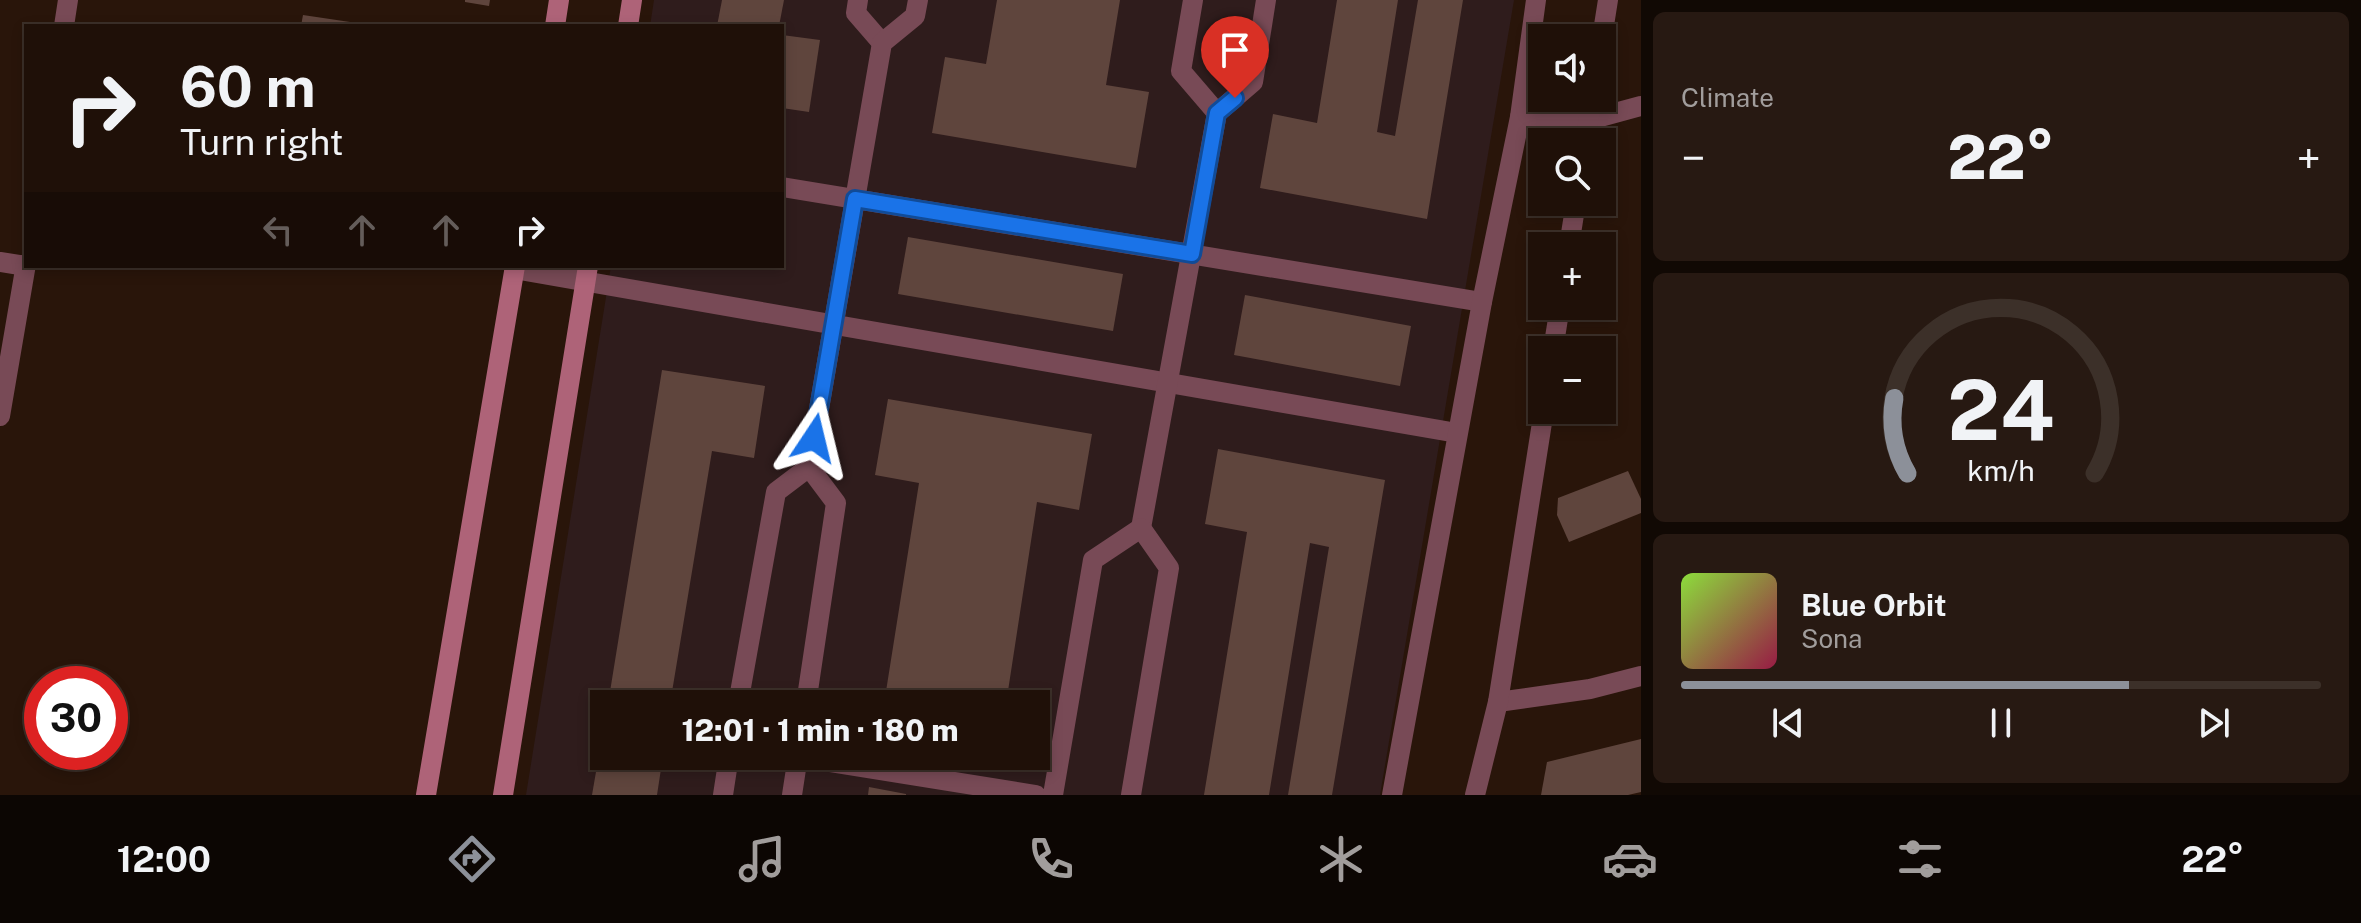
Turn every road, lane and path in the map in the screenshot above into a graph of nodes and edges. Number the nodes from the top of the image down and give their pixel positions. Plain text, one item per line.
1 (68, 0) edge
2 (559, 0) edge
3 (632, 0) edge
4 (858, 0) edge
5 (918, 0) edge
6 (1193, 0) edge
7 (1266, 0) edge
8 (1536, 0) edge
9 (1608, 0) edge
10 (64, 24) edge
11 (555, 24) edge
12 (628, 24) edge
13 (1604, 24) edge
14 (882, 43) junction
15 (1641, 106) edge
16 (1590, 112) edge
17 (1217, 113) junction
18 (1520, 117) junction
19 (1589, 120) junction
20 (1588, 128) edge
21 (784, 187) edge
22 (855, 199) junction
23 (1192, 254) junction
24 (0, 262) edge
25 (24, 265) edge
26 (25, 268) edge
27 (514, 268) edge
28 (524, 268) edge
29 (586, 274) edge
30 (1482, 302) junction
31 (833, 324) junction
32 (1168, 382) junction
33 (0, 416) edge
34 (1542, 424) edge
35 (1457, 433) junction
36 (809, 467) junction
37 (1141, 528) junction
38 (1641, 676) edge
39 (741, 690) edge
40 (808, 690) edge
41 (1498, 702) junction
42 (727, 770) edge
43 (796, 770) edge
44 (883, 770) edge
45 (426, 795) edge
46 (503, 795) edge
47 (723, 795) edge
48 (792, 795) edge
49 (1036, 795) edge
50 (1053, 795) edge
51 (1131, 795) edge
52 (1392, 795) edge
53 (1475, 795) edge

1 - 10 street
2 - 11 main road
3 - 12 main road
4 - 14 street
5 - 14 street
6 - 17 street
7 - 17 street
8 - 18 street
9 - 13 street
14 - 22 street
15 - 19 street
16 - 19 street
17 - 23 street
18 - 19 street
18 - 30 street
19 - 20 street
21 - 22 street
22 - 23 street
22 - 31 street
23 - 30 street
23 - 32 street
24 - 25 street
26 - 33 street
27 - 45 main road
28 - 29 street
29 - 31 street
29 - 46 main road
30 - 35 street
31 - 32 street
31 - 36 street
32 - 35 street
32 - 37 street
34 - 41 street
35 - 52 street
36 - 39 street
36 - 40 street
37 - 50 street
37 - 51 street
38 - 41 street
41 - 53 street
42 - 47 street
43 - 48 street
44 - 49 street

